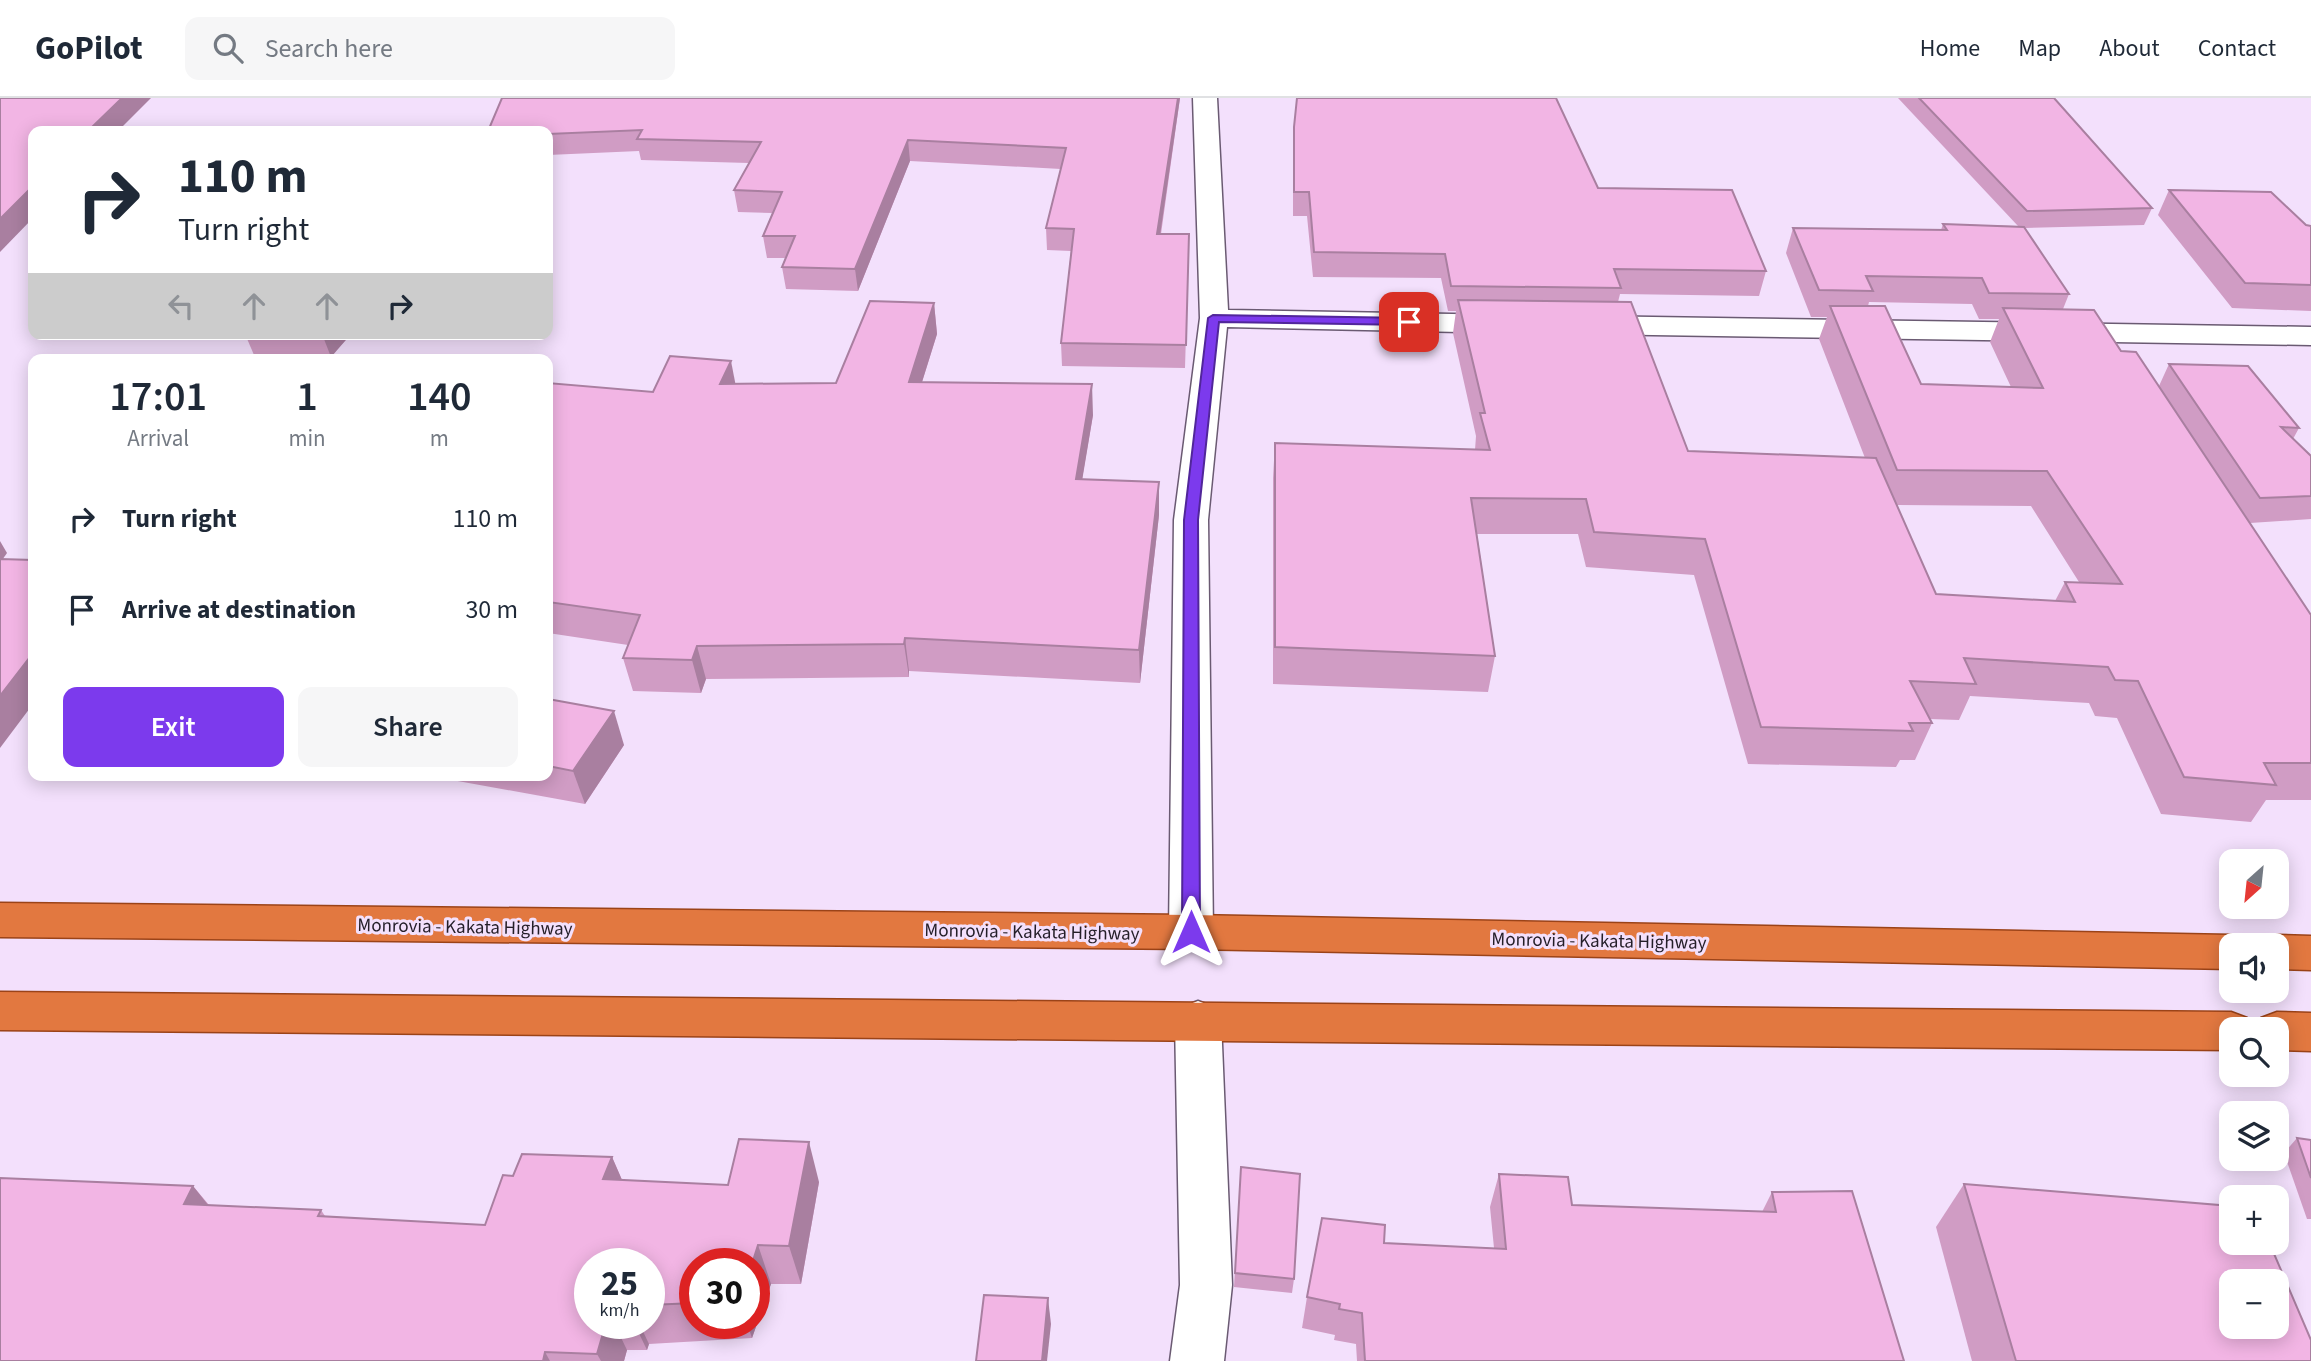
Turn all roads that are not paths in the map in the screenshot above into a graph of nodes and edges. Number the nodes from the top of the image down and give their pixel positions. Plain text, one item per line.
1 (1205, 98) edge
2 (1213, 318) junction
3 (2106, 335) junction
4 (2311, 336) edge
5 (2128, 369) edge
6 (0, 920) edge
7 (1191, 932) junction
8 (2219, 952) edge
9 (2289, 952) edge
10 (2311, 953) edge
11 (0, 1011) edge
12 (1198, 1020) junction
13 (2219, 1031) edge
14 (2289, 1031) edge
15 (2311, 1032) edge
16 (1197, 1361) edge

1 - 2 street
2 - 3 street
2 - 7 street
3 - 4 street
3 - 5 street
6 - 7 highway, Monrovia - Kakata Highway
7 - 8 highway, Monrovia - Kakata Highway
9 - 10 highway
11 - 12 highway
12 - 13 highway
12 - 16 street
14 - 15 highway

